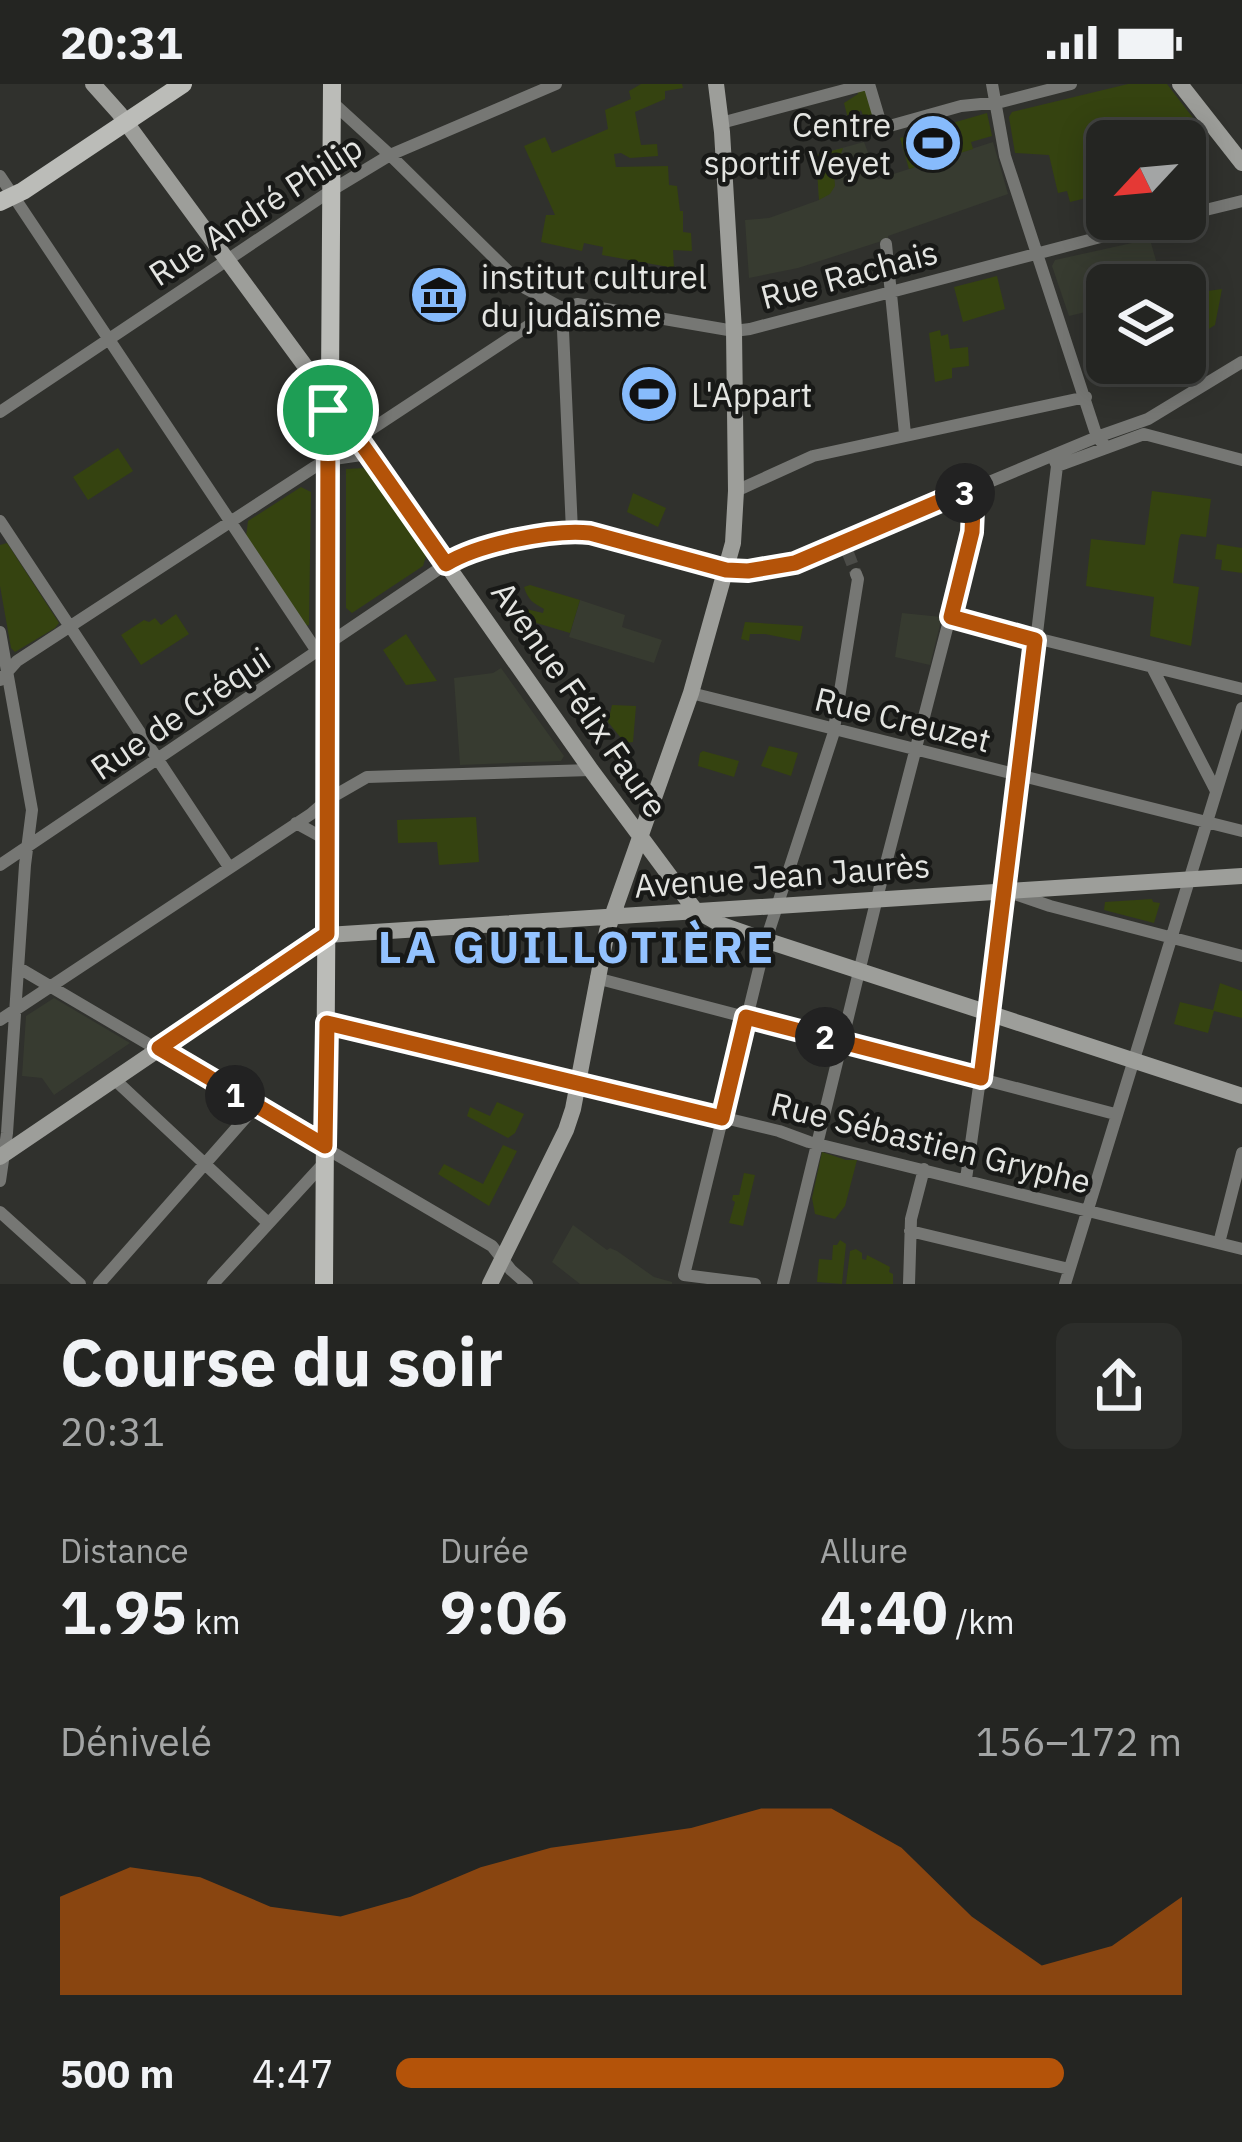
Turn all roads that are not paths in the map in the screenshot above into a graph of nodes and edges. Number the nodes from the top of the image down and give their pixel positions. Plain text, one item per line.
1 (93, 84) edge
2 (183, 84) edge
3 (556, 84) edge
4 (716, 84) edge
5 (868, 84) edge
6 (992, 84) edge
7 (1071, 84) edge
8 (1180, 84) edge
9 (849, 86) edge
10 (332, 93) edge
11 (996, 102) junction
12 (126, 122) junction
13 (721, 122) junction
14 (390, 154) junction
15 (1242, 163) edge
16 (0, 176) edge
17 (332, 190) junction
18 (6, 199) edge
19 (1242, 201) edge
20 (1206, 210) edge
21 (1086, 240) edge
22 (886, 244) dead end
23 (1037, 252) junction
24 (226, 262) junction
25 (890, 291) junction
26 (562, 308) junction
27 (734, 331) junction
28 (109, 339) junction
29 (1242, 362) edge
30 (328, 388) junction
31 (1086, 397) junction
32 (328, 410) junction
33 (0, 412) edge
34 (1148, 419) junction
35 (905, 434) junction
36 (1152, 435) junction
37 (1102, 442) junction
38 (363, 446) junction
39 (327, 460) junction
40 (1242, 460) edge
41 (1055, 461) junction
42 (736, 490) junction
43 (964, 491) junction
44 (0, 521) edge
45 (230, 522) junction
46 (572, 531) junction
47 (446, 564) junction
48 (726, 570) junction
49 (856, 574) tunnel mouth
50 (951, 617) junction
51 (70, 626) junction
52 (0, 632) edge
53 (1035, 640) junction
54 (323, 649) junction
55 (1153, 669) junction
56 (4, 676) edge
57 (1242, 689) edge
58 (691, 693) junction
59 (1242, 708) edge
60 (835, 728) junction
61 (916, 750) junction
62 (158, 760) junction
63 (591, 770) junction
64 (1018, 776) junction
65 (1216, 792) junction
66 (327, 800) junction
67 (296, 823) junction
68 (1207, 823) junction
69 (1242, 832) edge
70 (639, 834) junction
71 (327, 840) junction
72 (27, 848) junction
73 (0, 865) edge
74 (229, 867) junction
75 (1242, 876) edge
76 (1188, 879) junction
77 (1006, 890) junction
78 (877, 898) junction
79 (778, 904) junction
80 (695, 910) junction
81 (612, 916) junction
82 (327, 934) junction
83 (1170, 937) junction
84 (766, 940) junction
85 (1242, 956) edge
86 (19, 968) junction
87 (861, 969) junction
88 (596, 978) junction
89 (52, 987) junction
90 (16, 1010) junction
91 (990, 1013) junction
92 (746, 1017) junction
93 (0, 1020) edge
94 (327, 1023) junction
95 (842, 1042) junction
96 (159, 1048) junction
97 (1133, 1058) junction
98 (981, 1078) junction
99 (114, 1079) junction
100 (578, 1083) junction
101 (1242, 1096) edge
102 (255, 1107) junction
103 (1115, 1114) junction
104 (722, 1118) junction
105 (817, 1144) junction
106 (325, 1154) junction
107 (1242, 1154) edge
108 (3, 1155) edge
109 (203, 1164) junction
110 (924, 1169) junction
111 (966, 1179) junction
112 (0, 1181) edge
113 (1087, 1210) junction
114 (0, 1213) edge
115 (268, 1223) junction
116 (910, 1231) junction
117 (1219, 1243) junction
118 (1242, 1249) edge
119 (504, 1260) junction
120 (1070, 1269) junction
121 (80, 1284) edge
122 (99, 1284) edge
123 (214, 1284) edge
124 (324, 1284) edge
125 (490, 1284) edge
126 (526, 1284) edge
127 (755, 1284) edge
128 (783, 1284) edge
129 (909, 1284) edge
130 (1065, 1284) edge

1 - 12 main road
2 - 12 main road
3 - 14 street, Rue André Philip
4 - 13 main road
5 - 9 street
5 - 11 street
6 - 11 street
7 - 11 street
8 - 15 main road
9 - 13 street
10 - 14 street, Rue Rachais
10 - 17 main road
11 - 23 street
12 - 18 main road
12 - 24 main road
13 - 27 main road
14 - 17 street, Rue André Philip
14 - 26 street, Rue Rachais
16 - 18 street
17 - 24 street, Rue André Philip
17 - 30 main road
18 - 28 street
19 - 20 street
21 - 23 street, Rue Rachais
22 - 25 street
23 - 25 street, Rue Rachais
23 - 31 street
24 - 28 street, Rue André Philip
24 - 30 main road
25 - 27 street, Rue Rachais
25 - 35 street
26 - 27 street, Rue Rachais
26 - 38 street
26 - 46 street
27 - 42 main road
28 - 33 street, Rue André Philip
28 - 45 street
29 - 34 street
30 - 32 main road
31 - 35 street
31 - 37 street
32 - 38 main road, Avenue Félix Faure
32 - 39 main road
34 - 36 street
34 - 37 street
35 - 42 street
36 - 37 street
36 - 40 street
37 - 41 street
38 - 39 street
38 - 47 main road, Avenue Félix Faure
39 - 45 street
39 - 54 main road
41 - 43 street
41 - 53 street
42 - 48 main road
43 - 48 street
43 - 50 street
44 - 51 street
45 - 51 street
45 - 54 street
46 - 47 street, Rue de Créqui
46 - 48 street, Rue de Créqui
47 - 54 street, Rue de Créqui
47 - 63 main road, Avenue Félix Faure
48 - 58 main road
49 - 60 street
50 - 53 street
50 - 61 street
51 - 56 street
51 - 62 street
52 - 56 street
53 - 55 street
53 - 64 street
54 - 62 street, Rue de Créqui
54 - 66 main road
55 - 57 street
55 - 65 street
56 - 72 street
58 - 60 street, Rue Creuzet
58 - 70 main road
59 - 65 street
60 - 61 street, Rue Creuzet
60 - 79 street
61 - 64 street, Rue Creuzet
61 - 78 street
62 - 72 street, Rue de Créqui
62 - 74 street
63 - 66 street
63 - 70 main road, Avenue Félix Faure
64 - 68 street, Rue Creuzet
64 - 77 street
65 - 68 street
66 - 67 street
66 - 71 main road
67 - 71 street
67 - 74 street
68 - 69 street, Rue Creuzet
68 - 76 street
70 - 80 main road, Avenue Félix Faure
70 - 81 main road
71 - 82 main road
72 - 73 street, Rue de Créqui
72 - 86 street
74 - 89 street
75 - 76 main road, Avenue Jean Jaurès
76 - 77 main road, Avenue Jean Jaurès
76 - 83 street
77 - 78 main road, Avenue Jean Jaurès
77 - 83 street
77 - 91 street
78 - 79 main road, Avenue Jean Jaurès
78 - 87 street
79 - 80 main road, Avenue Jean Jaurès
79 - 84 street
80 - 81 main road, Avenue Jean Jaurès
80 - 84 main road
81 - 82 main road, Avenue Jean Jaurès
81 - 88 main road
82 - 94 main road
82 - 96 main road
83 - 85 street
83 - 97 street
84 - 87 main road
84 - 92 street
86 - 89 street
86 - 90 street
87 - 91 main road
87 - 95 street
88 - 92 street
88 - 100 main road
89 - 90 street
89 - 96 street
90 - 93 street
90 - 108 street
91 - 97 main road
91 - 98 street
92 - 95 street
92 - 104 street
94 - 100 street, Rue Sébastien Gryphe
94 - 106 main road
95 - 98 street
95 - 105 street
96 - 99 main road
96 - 102 street
97 - 101 main road
97 - 103 street
98 - 103 street
98 - 111 street
99 - 108 main road
99 - 109 street
100 - 104 street, Rue Sébastien Gryphe
100 - 119 main road
102 - 106 street
102 - 109 street
103 - 113 street
104 - 105 street, Rue Sébastien Gryphe
104 - 127 street
105 - 110 street, Rue Sébastien Gryphe
105 - 128 street
106 - 115 street
106 - 119 street
106 - 124 main road
107 - 117 street
108 - 112 street
109 - 115 street
109 - 122 street
110 - 111 street, Rue Sébastien Gryphe
110 - 116 street
111 - 113 street, Rue Sébastien Gryphe
113 - 117 street, Rue Sébastien Gryphe
113 - 120 street
114 - 121 street
115 - 123 street
116 - 120 street
116 - 129 street
117 - 118 street, Rue Sébastien Gryphe
119 - 125 main road
119 - 126 street
120 - 130 street

